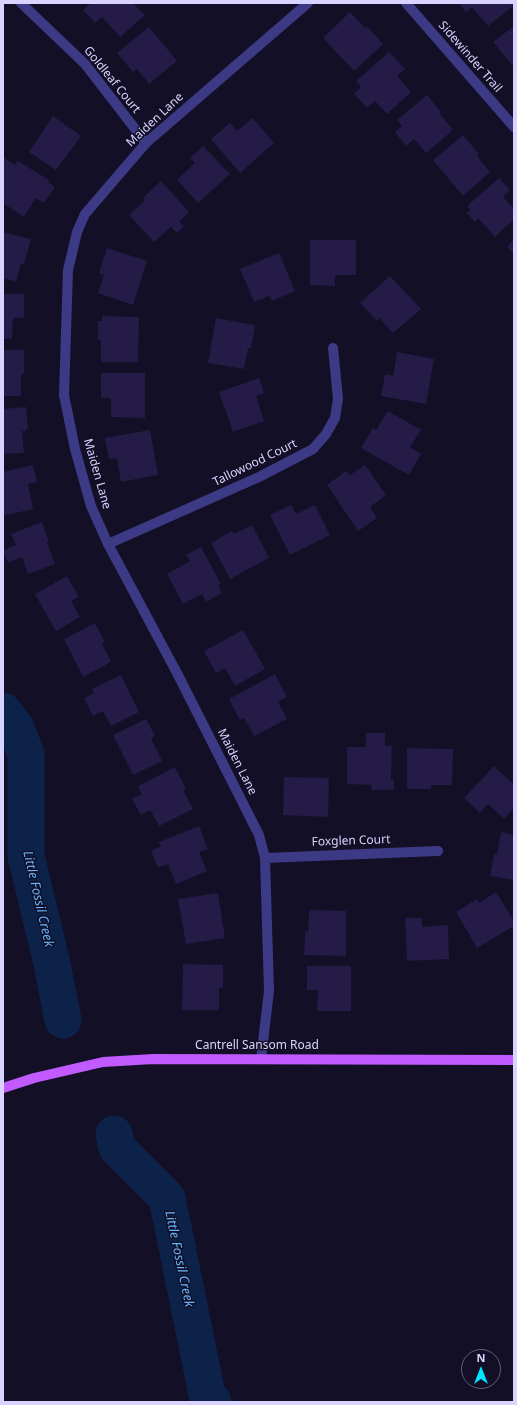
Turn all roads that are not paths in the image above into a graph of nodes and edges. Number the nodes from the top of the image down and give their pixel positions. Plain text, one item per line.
1 (20, 3) edge
2 (308, 3) edge
3 (406, 3) edge
4 (514, 127) edge
5 (146, 143) junction
6 (333, 348) dead end
7 (108, 544) junction
8 (438, 851) dead end
9 (265, 858) junction
10 (261, 1059) junction
11 (514, 1060) edge
12 (3, 1088) edge

1 - 5 street, Goldleaf Court
2 - 5 street, Maiden Lane
3 - 4 street, Sidewinder Trail
5 - 7 street, Maiden Lane
6 - 7 street, Tallowood Court
7 - 9 street, Maiden Lane
8 - 9 street, Foxglen Court
9 - 10 street, Maiden Lane
10 - 11 main road, Cantrell Sansom Road
10 - 12 main road, Cantrell Sansom Road

